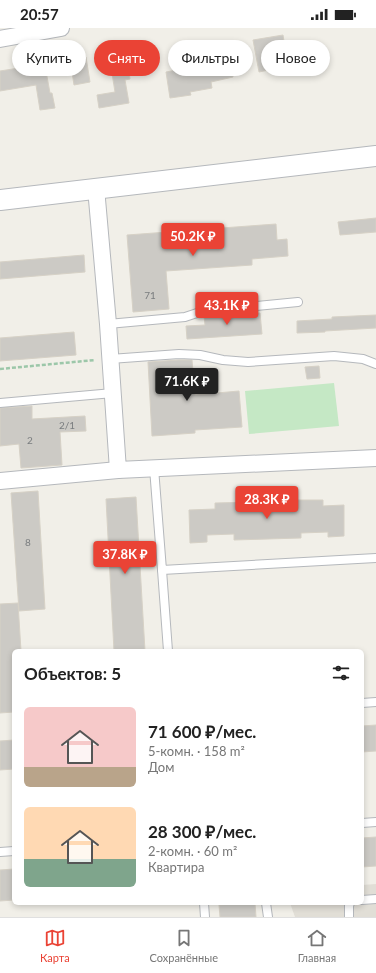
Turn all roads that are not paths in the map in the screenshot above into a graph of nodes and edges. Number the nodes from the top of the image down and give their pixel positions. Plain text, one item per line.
1 (61, 28) edge
2 (0, 39) edge
3 (376, 156) edge
4 (96, 188) junction
5 (0, 200) edge
6 (298, 302) dead end
7 (108, 324) junction
8 (110, 359) junction
9 (376, 364) edge
10 (113, 393) junction
11 (0, 403) edge
12 (376, 458) edge
13 (154, 468) junction
14 (118, 470) junction
15 (0, 481) edge
16 (376, 558) edge
17 (162, 570) junction
18 (168, 649) edge
19 (376, 702) edge
20 (364, 703) edge
21 (376, 822) edge
22 (364, 823) edge
23 (12, 851) edge
24 (0, 852) edge
25 (376, 899) edge
26 (364, 900) edge
27 (204, 905) edge
28 (266, 905) edge
29 (349, 905) edge
30 (205, 917) edge
31 (268, 917) edge
32 (349, 917) edge

1 - 2 street
3 - 4 street
4 - 5 street
4 - 7 street
6 - 7 lane
7 - 8 street
8 - 9 lane
8 - 10 street
10 - 11 lane
10 - 14 street
12 - 13 street
13 - 14 street
13 - 17 lane
14 - 15 street
16 - 17 lane
17 - 18 lane
19 - 20 lane
21 - 22 lane
23 - 24 lane
25 - 26 lane
27 - 30 lane
28 - 31 lane
29 - 32 lane

